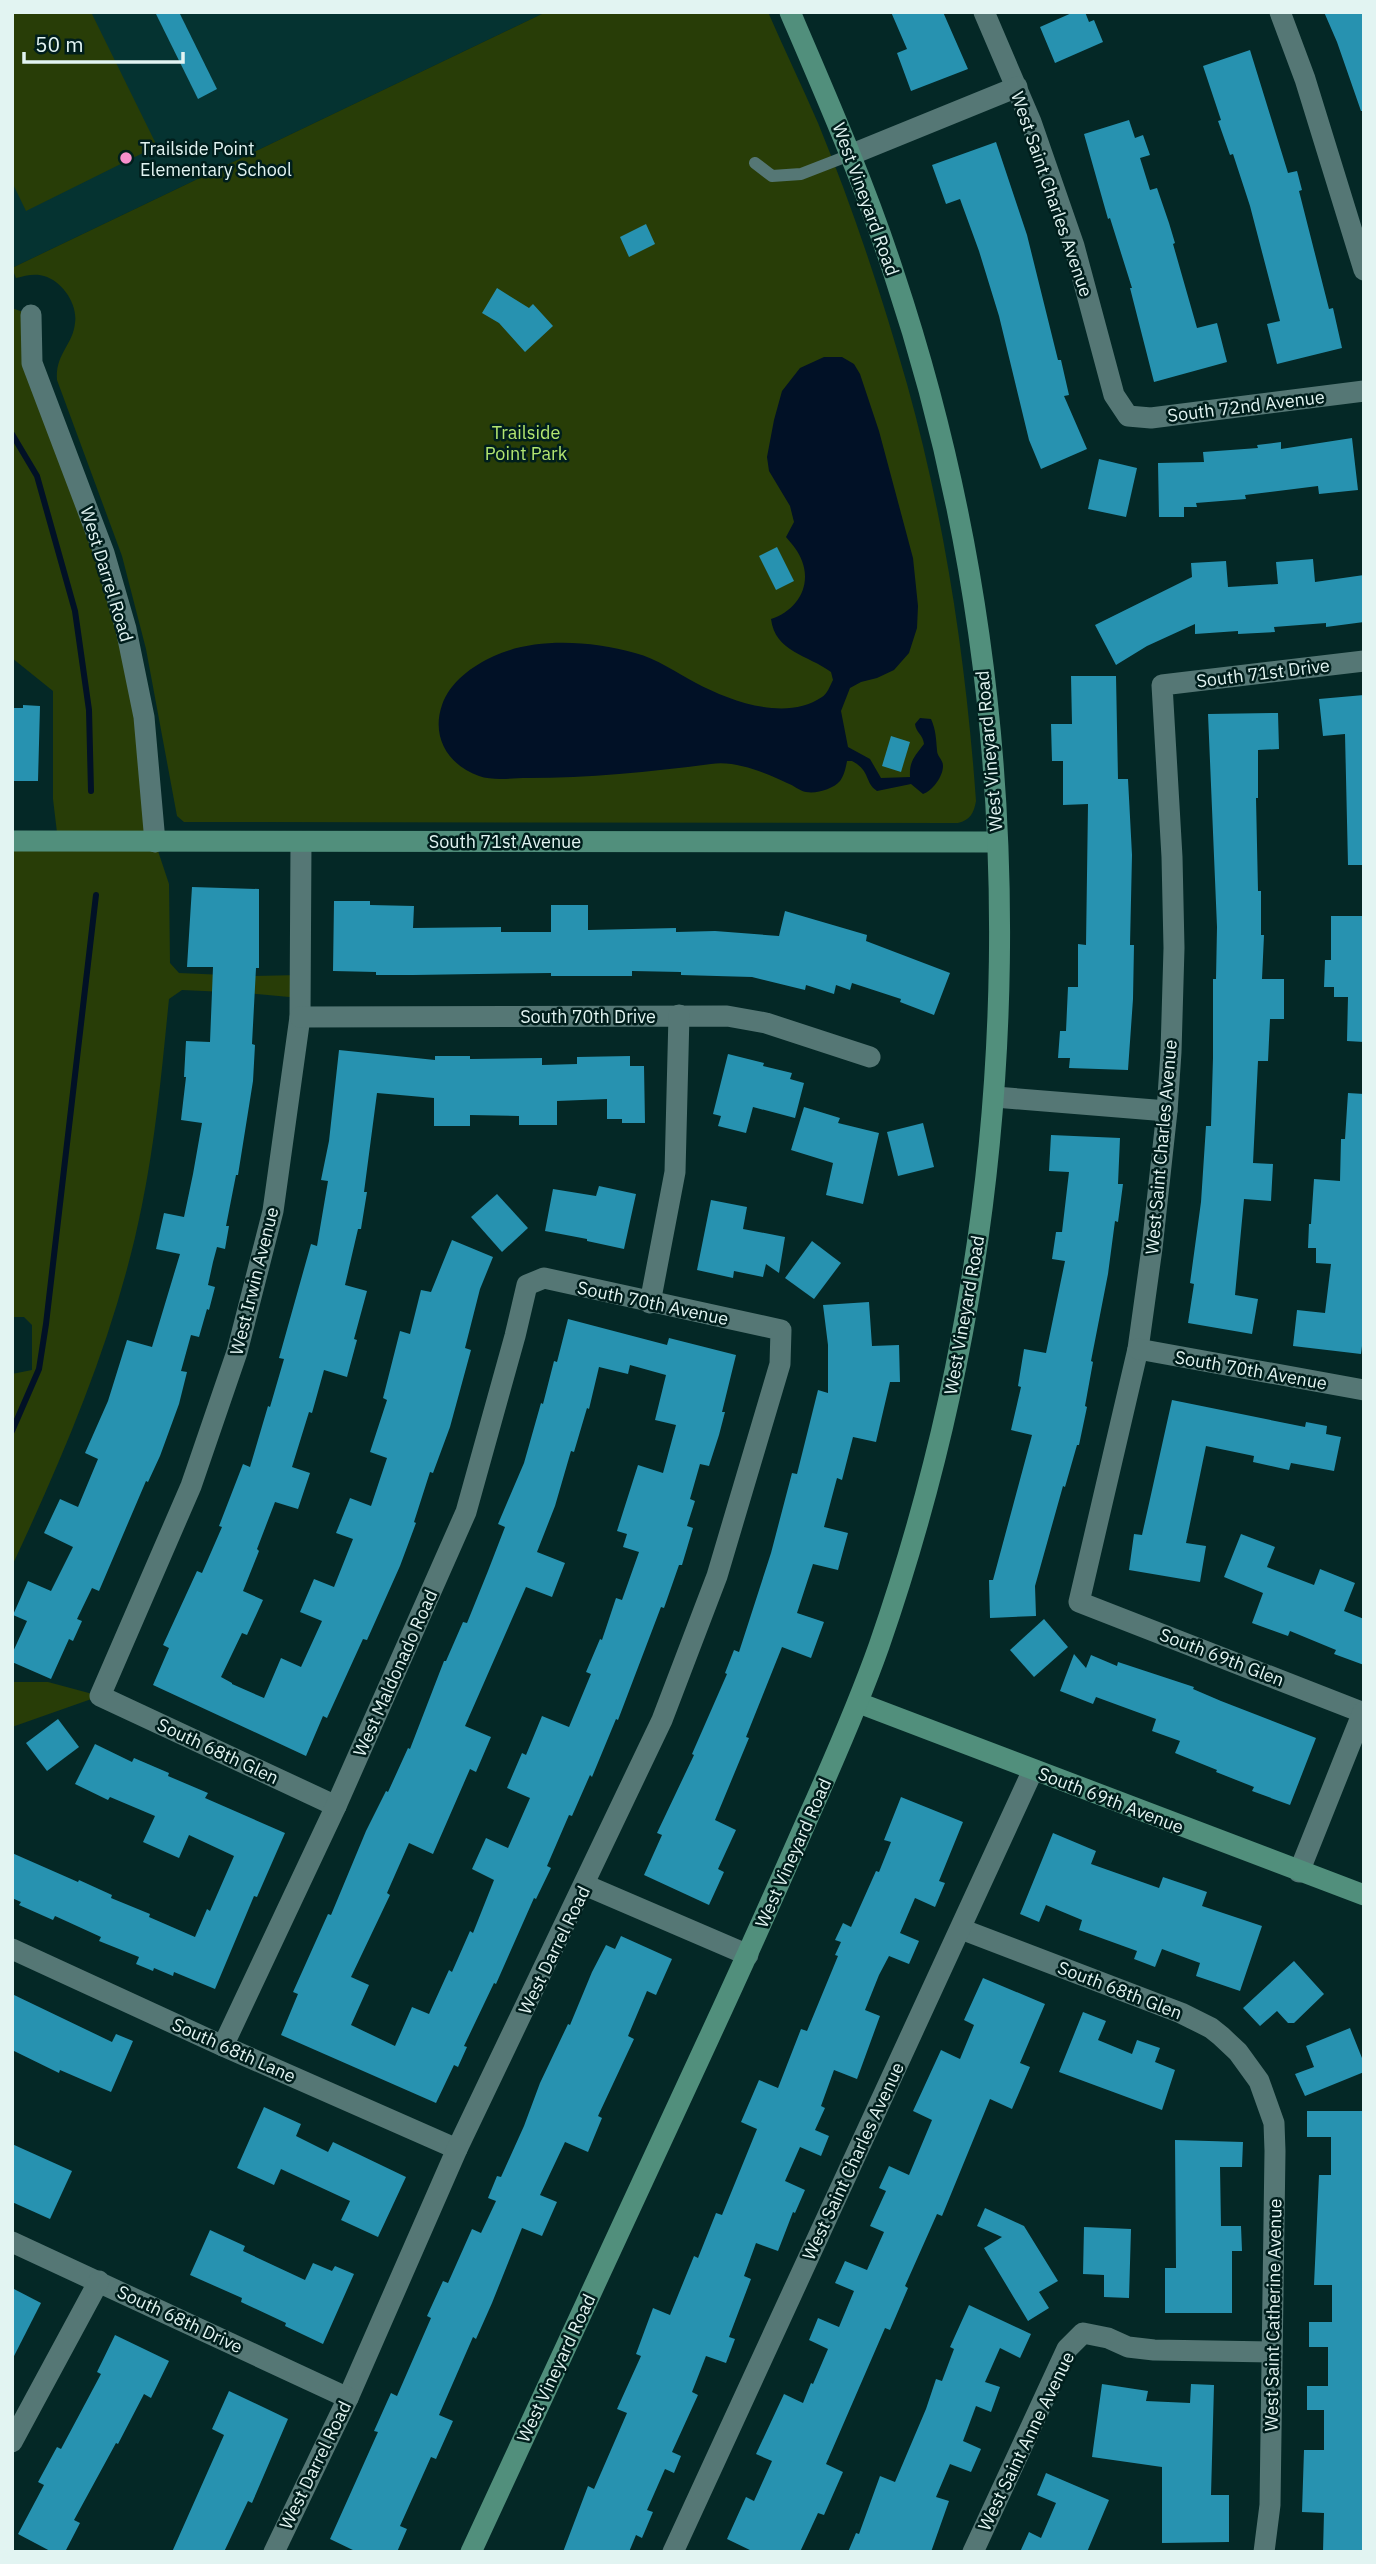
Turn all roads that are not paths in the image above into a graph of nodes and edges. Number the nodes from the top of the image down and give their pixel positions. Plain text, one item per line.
1 (790, 12) edge
2 (984, 12) edge
3 (1280, 12) edge
4 (1017, 87) junction
5 (850, 155) junction
6 (755, 163) dead end
7 (1364, 270) edge
8 (31, 315) dead end
9 (1364, 391) edge
10 (1128, 416) joint
11 (1364, 661) edge
12 (1162, 685) joint
13 (12, 841) edge
14 (155, 842) junction
15 (302, 842) junction
16 (997, 842) junction
17 (679, 1015) junction
18 (300, 1017) junction
19 (870, 1057) dead end
20 (995, 1097) junction
21 (1167, 1111) junction
22 (527, 1285) joint
23 (650, 1303) junction
24 (781, 1330) joint
25 (1138, 1349) junction
26 (1364, 1391) edge
27 (1079, 1602) joint
28 (100, 1696) joint
29 (859, 1703) junction
30 (1363, 1712) edge
31 (1033, 1770) junction
32 (337, 1806) junction
33 (1299, 1872) junction
34 (585, 1885) junction
35 (1364, 1895) edge
36 (961, 1929) junction
37 (12, 1949) edge
38 (748, 1955) junction
39 (223, 2046) junction
40 (1259, 2081) joint
41 (457, 2150) junction
42 (12, 2242) edge
43 (99, 2281) junction
44 (1272, 2353) junction
45 (348, 2398) junction
46 (12, 2442) edge
47 (274, 2552) edge
48 (471, 2552) edge
49 (673, 2552) edge
50 (973, 2552) edge
51 (1264, 2552) edge

1 - 5 street, West Vineyard Road
2 - 4 street, West Saint Charles Avenue
3 - 7 street
4 - 5 street
4 - 10 street, West Saint Charles Avenue
5 - 6 lane
5 - 16 street, West Vineyard Road
8 - 14 street, West Darrel Road
9 - 10 street, South 72nd Avenue
11 - 12 street, South 71st Drive
12 - 21 street, West Saint Charles Avenue
13 - 14 street, South 71st Avenue
14 - 15 street, South 71st Avenue
15 - 16 street, South 71st Avenue
15 - 18 street, West Irwin Avenue
16 - 20 street, West Vineyard Road
17 - 18 street, South 70th Drive
17 - 19 street, South 70th Drive
17 - 23 street
18 - 28 street, West Irwin Avenue
20 - 21 street
20 - 29 street, West Vineyard Road
21 - 25 street, West Saint Charles Avenue
22 - 23 street, South 70th Avenue
22 - 32 street, West Maldonado Road
23 - 24 street, South 70th Avenue
24 - 34 street, West Darrel Road
25 - 26 street, South 70th Avenue
25 - 27 street, West Saint Charles Avenue
27 - 30 street, South 69th Glen
28 - 32 street, South 68th Glen
29 - 31 street, South 69th Avenue
29 - 38 street, West Vineyard Road
30 - 33 street
31 - 33 street, South 69th Avenue
31 - 36 street, West Saint Charles Avenue
32 - 39 street, West Maldonado Road
33 - 35 street, South 69th Avenue
34 - 38 street
34 - 41 street, West Darrel Road
36 - 40 street, South 68th Glen
36 - 49 street, West Saint Charles Avenue
37 - 39 street, South 68th Lane
38 - 48 street, West Vineyard Road
39 - 41 street, South 68th Lane
40 - 44 street, West Saint Catherine Avenue
41 - 45 street, West Darrel Road
42 - 43 street, South 68th Drive
43 - 45 street, South 68th Drive
43 - 46 street
44 - 50 street, West Saint Anne Avenue
44 - 51 street, West Saint Catherine Avenue
45 - 47 street, West Darrel Road

